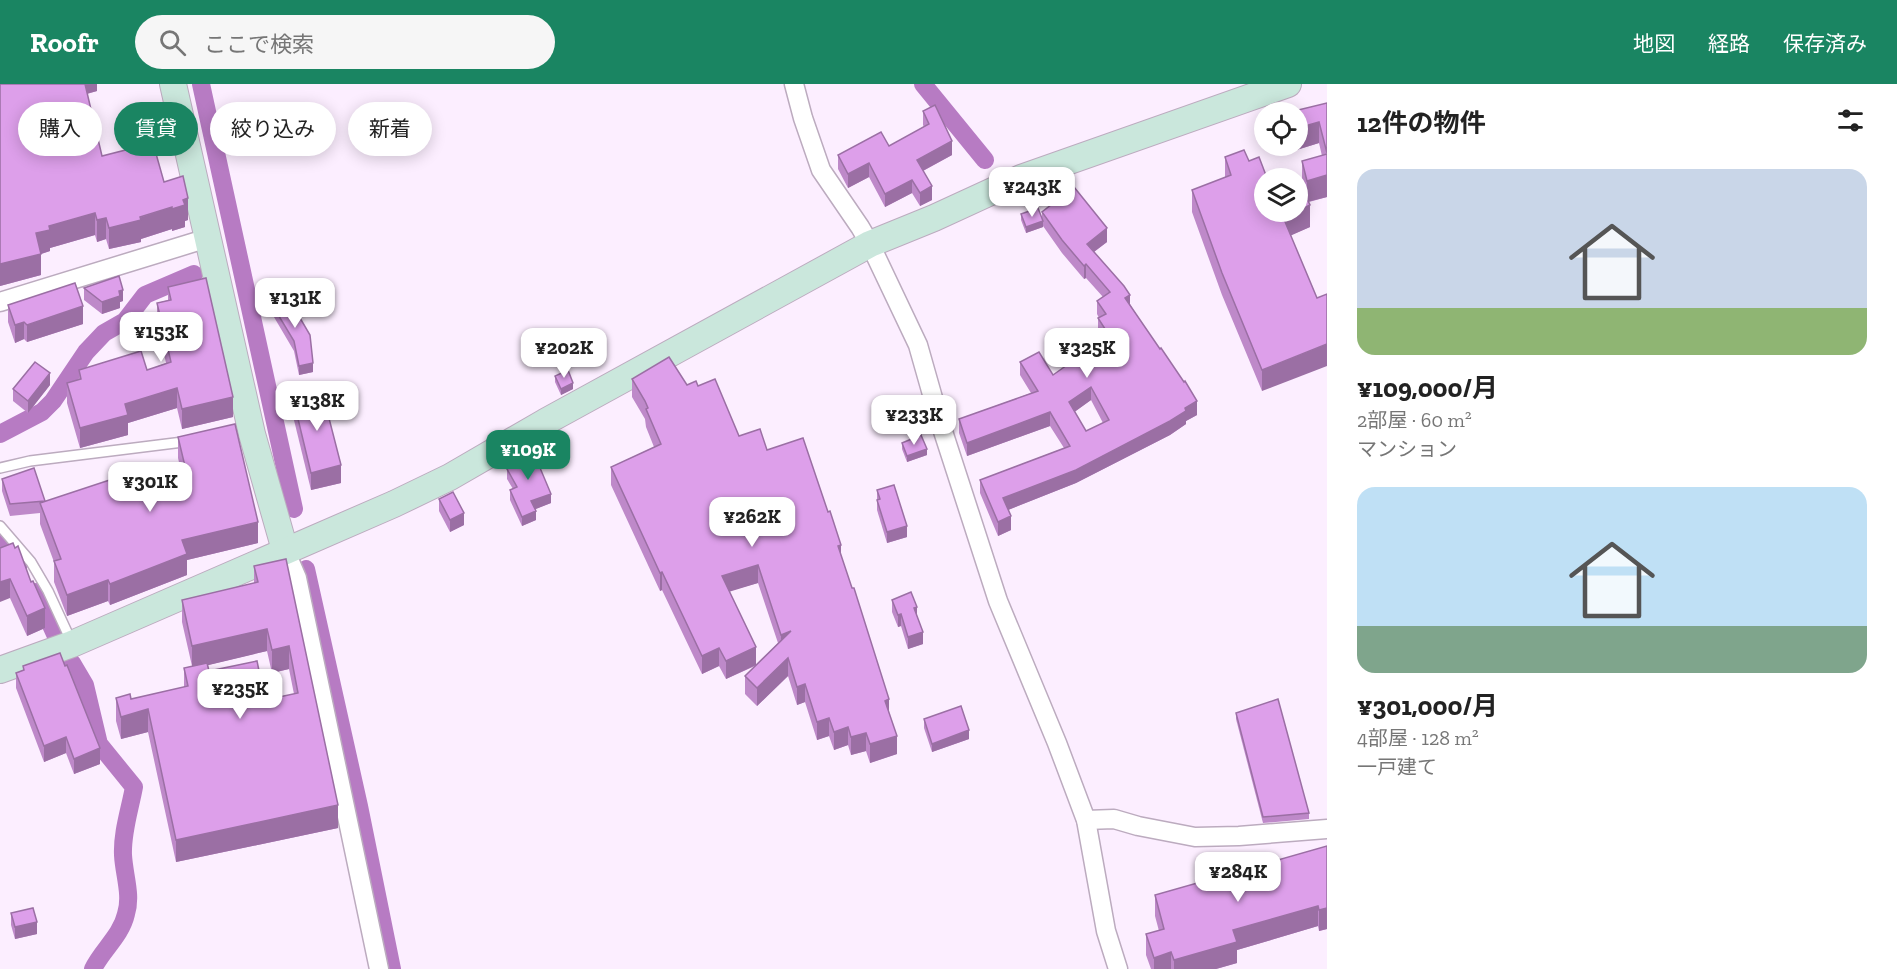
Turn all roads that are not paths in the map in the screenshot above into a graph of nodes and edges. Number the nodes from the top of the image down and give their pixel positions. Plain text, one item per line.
1 (173, 84) edge
2 (794, 84) edge
3 (1288, 84) edge
4 (208, 238) junction
5 (870, 244) junction
6 (0, 302) edge
7 (206, 439) edge
8 (0, 468) edge
9 (0, 526) edge
10 (285, 550) junction
11 (72, 644) junction
12 (0, 670) edge
13 (1086, 820) junction
14 (1327, 829) edge
15 (379, 969) edge
16 (1118, 969) edge

1 - 4 street
2 - 5 street
3 - 5 street
4 - 6 street
4 - 10 street
5 - 10 street
5 - 13 street
7 - 8 lane
9 - 11 lane
10 - 11 street
10 - 15 street
11 - 12 street
13 - 14 street
13 - 16 street

